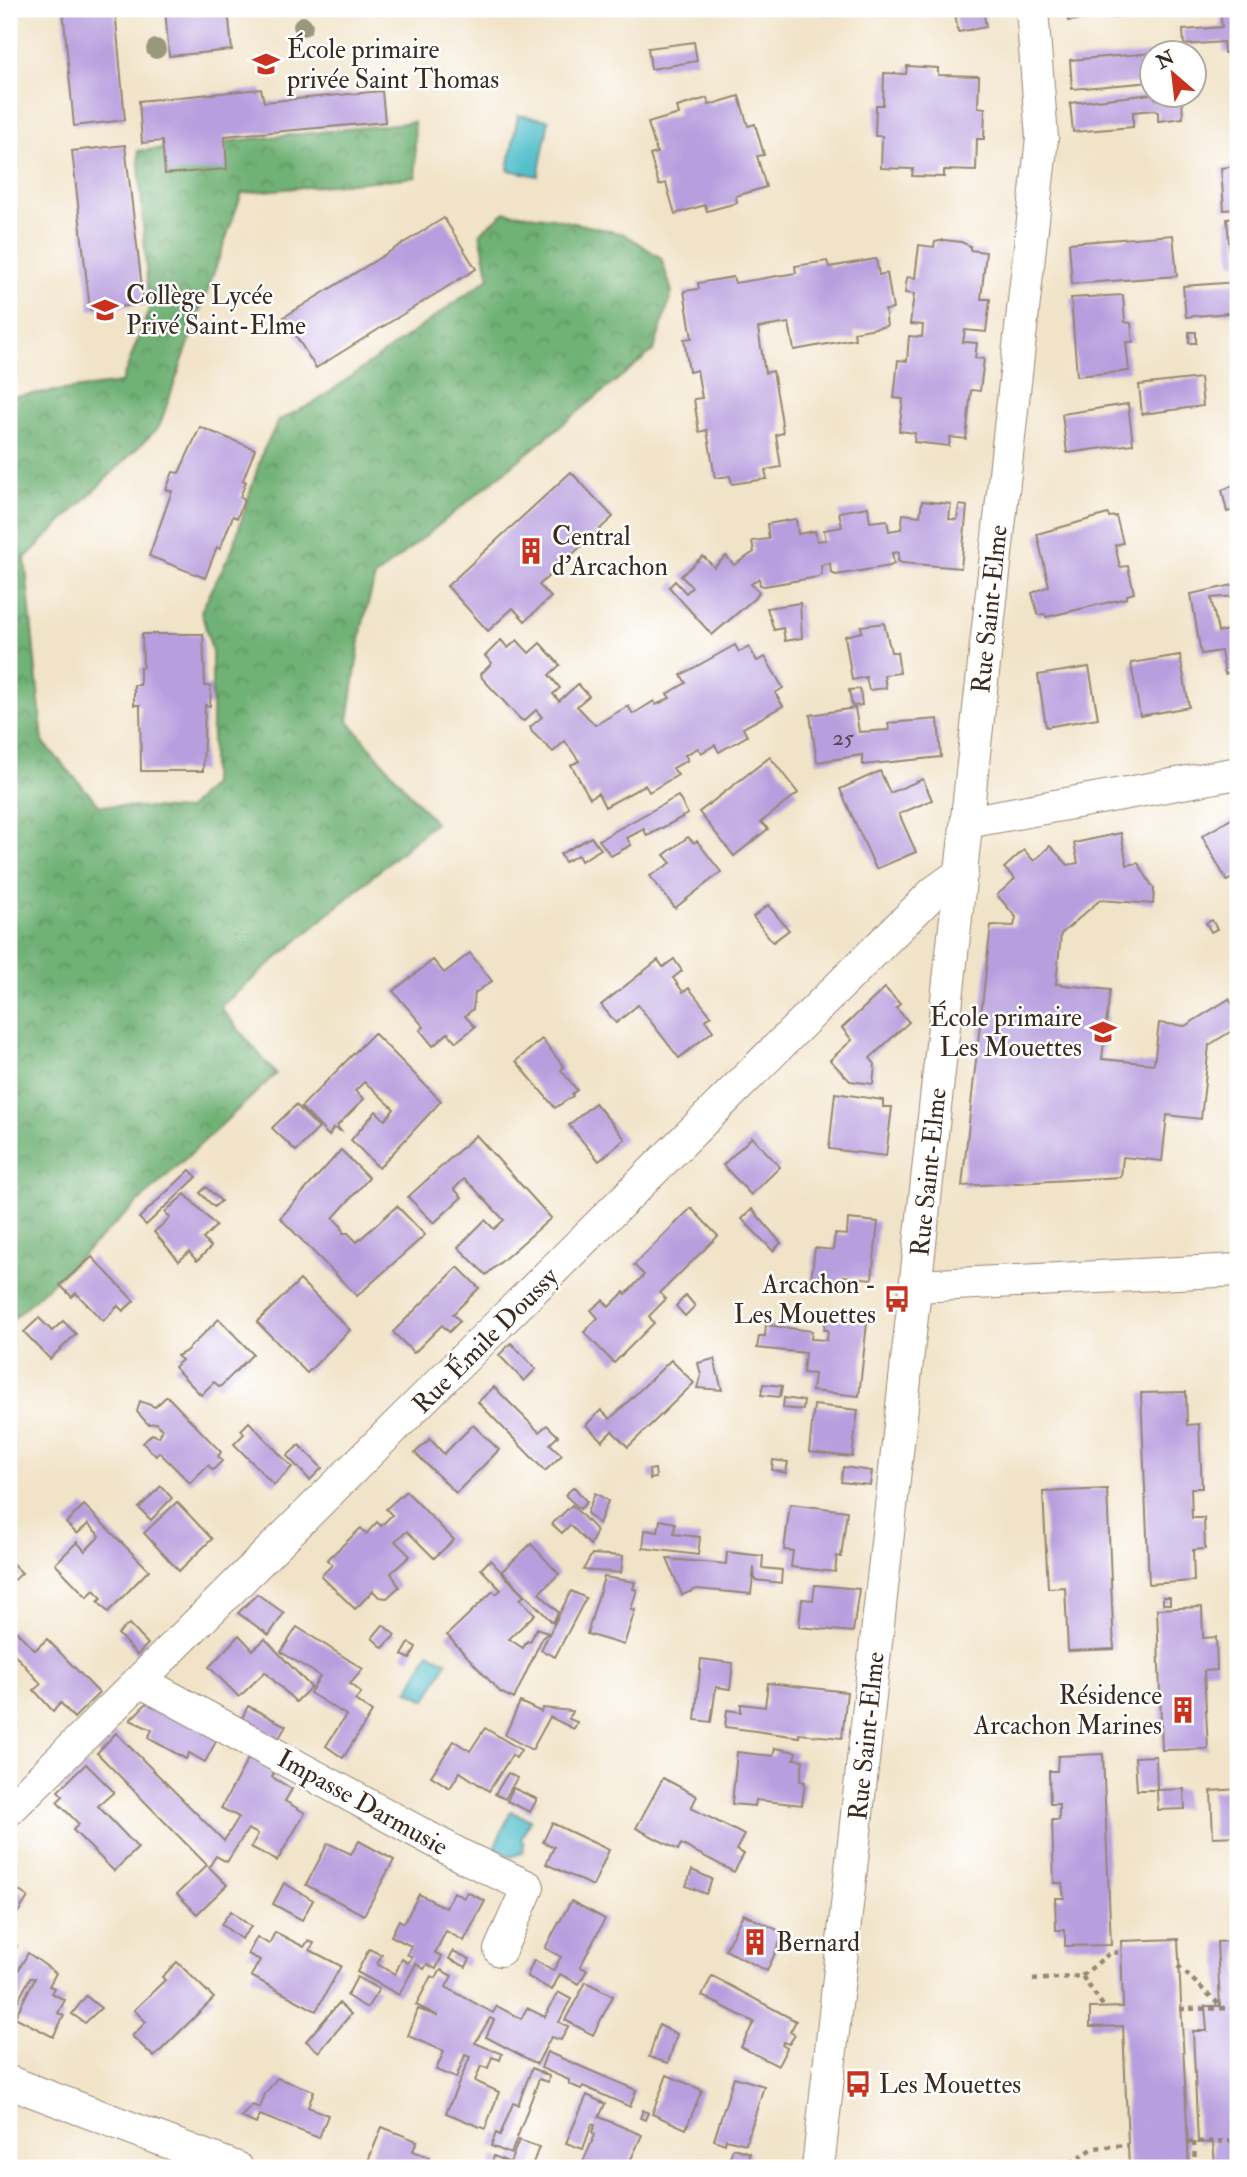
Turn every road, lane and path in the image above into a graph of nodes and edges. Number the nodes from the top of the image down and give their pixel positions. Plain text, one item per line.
1 (1032, 9) edge
2 (1238, 774) edge
3 (967, 822) junction
4 (962, 872) junction
5 (1238, 1270) edge
6 (916, 1286) junction
7 (140, 1681) junction
8 (9, 1810) edge
9 (500, 1950) dead end
10 (1121, 1953) dead end
11 (1178, 1965) dead end
12 (1082, 1976) junction
13 (1033, 1980) dead end
14 (1104, 2007) dead end
15 (1223, 2008) junction
16 (1238, 2008) edge
17 (1181, 2010) dead end
18 (9, 2082) edge
19 (1238, 2141) edge
20 (1128, 2145) dead end
21 (237, 2168) edge
22 (818, 2168) edge
23 (1062, 2168) edge
24 (1195, 2168) edge

1 - 3 street, Rue Saint-Elme
2 - 3 street
3 - 4 street, Rue Saint-Elme
4 - 6 street, Rue Saint-Elme
4 - 7 street, Rue Émile Doussy
5 - 6 street
6 - 22 street, Rue Saint-Elme
7 - 8 street, Rue Émile Doussy
7 - 9 street, Impasse Darmusie
10 - 12 path
11 - 15 path
12 - 13 path
12 - 14 path
15 - 16 path
15 - 17 path
18 - 21 street
19 - 24 path
20 - 23 path

